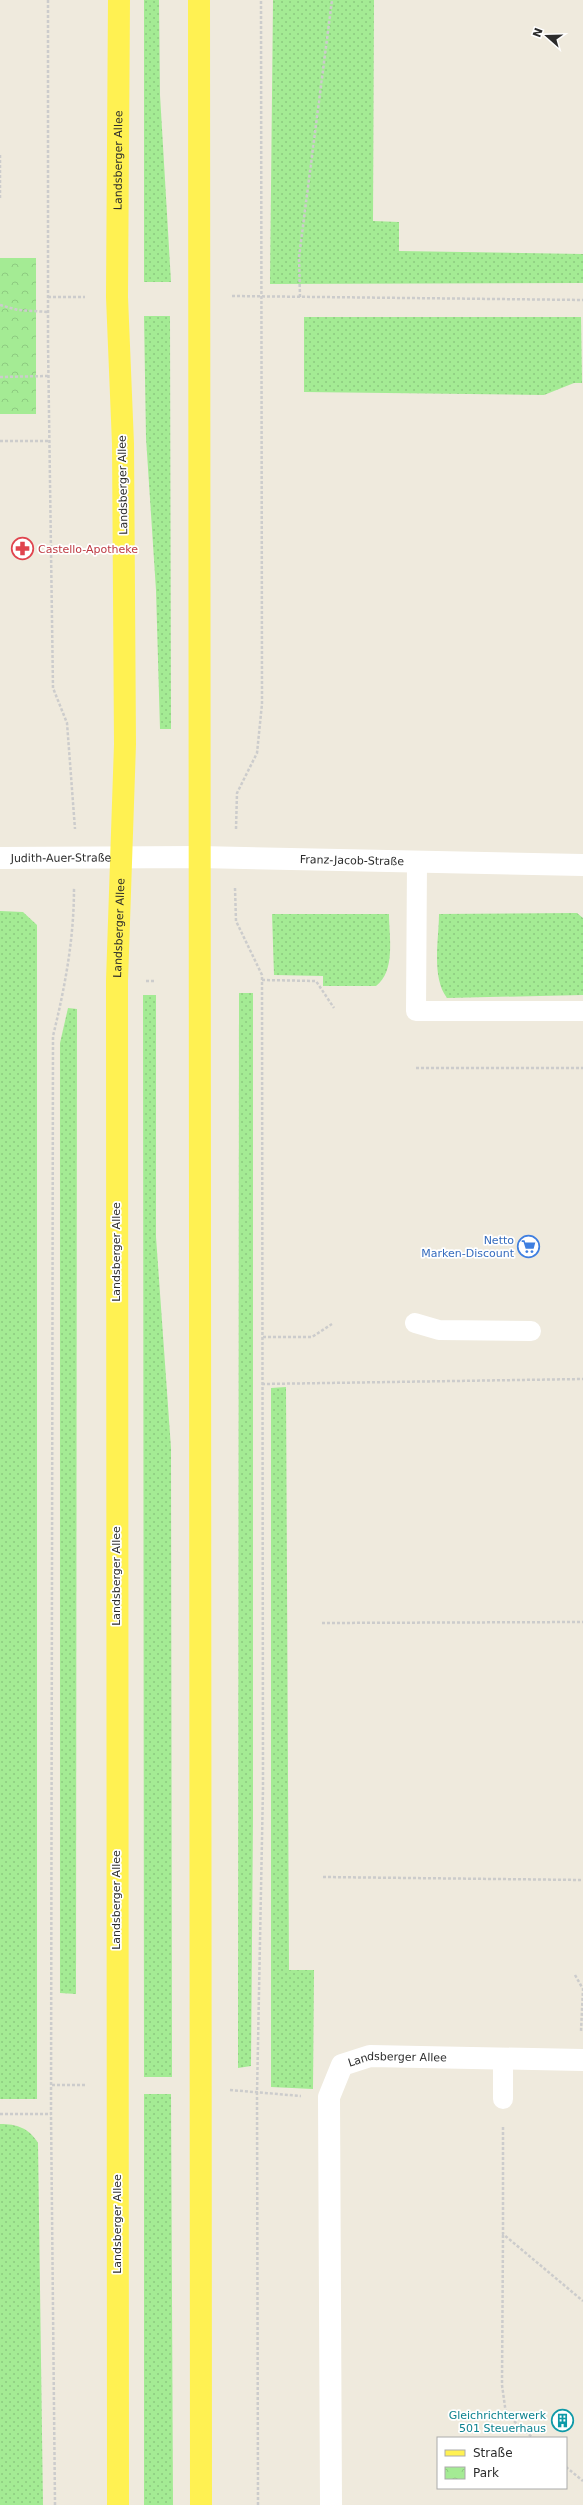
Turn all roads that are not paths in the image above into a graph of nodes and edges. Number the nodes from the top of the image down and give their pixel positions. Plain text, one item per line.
1 (119, 0) edge
2 (199, 0) edge
3 (199, 857) junction
4 (0, 858) edge
5 (121, 858) junction
6 (417, 862) junction
7 (583, 865) edge
8 (583, 1011) edge
9 (415, 1323) dead end
10 (532, 1330) dead end
11 (503, 2059) junction
12 (582, 2060) edge
13 (503, 2099) road end
14 (118, 2505) edge
15 (201, 2505) edge
16 (331, 2505) edge

1 - 5 main road, Landsberger Allee
2 - 3 main road
3 - 5 street, Franz-Jacob-Straße
3 - 6 street, Franz-Jacob-Straße
3 - 15 main road
4 - 5 street, Judith-Auer-Straße
5 - 14 main road, Landsberger Allee
6 - 7 street, Franz-Jacob-Straße
6 - 8 lane
9 - 10 lane
11 - 12 street, Landsberger Allee
11 - 13 lane
11 - 16 street, Landsberger Allee

